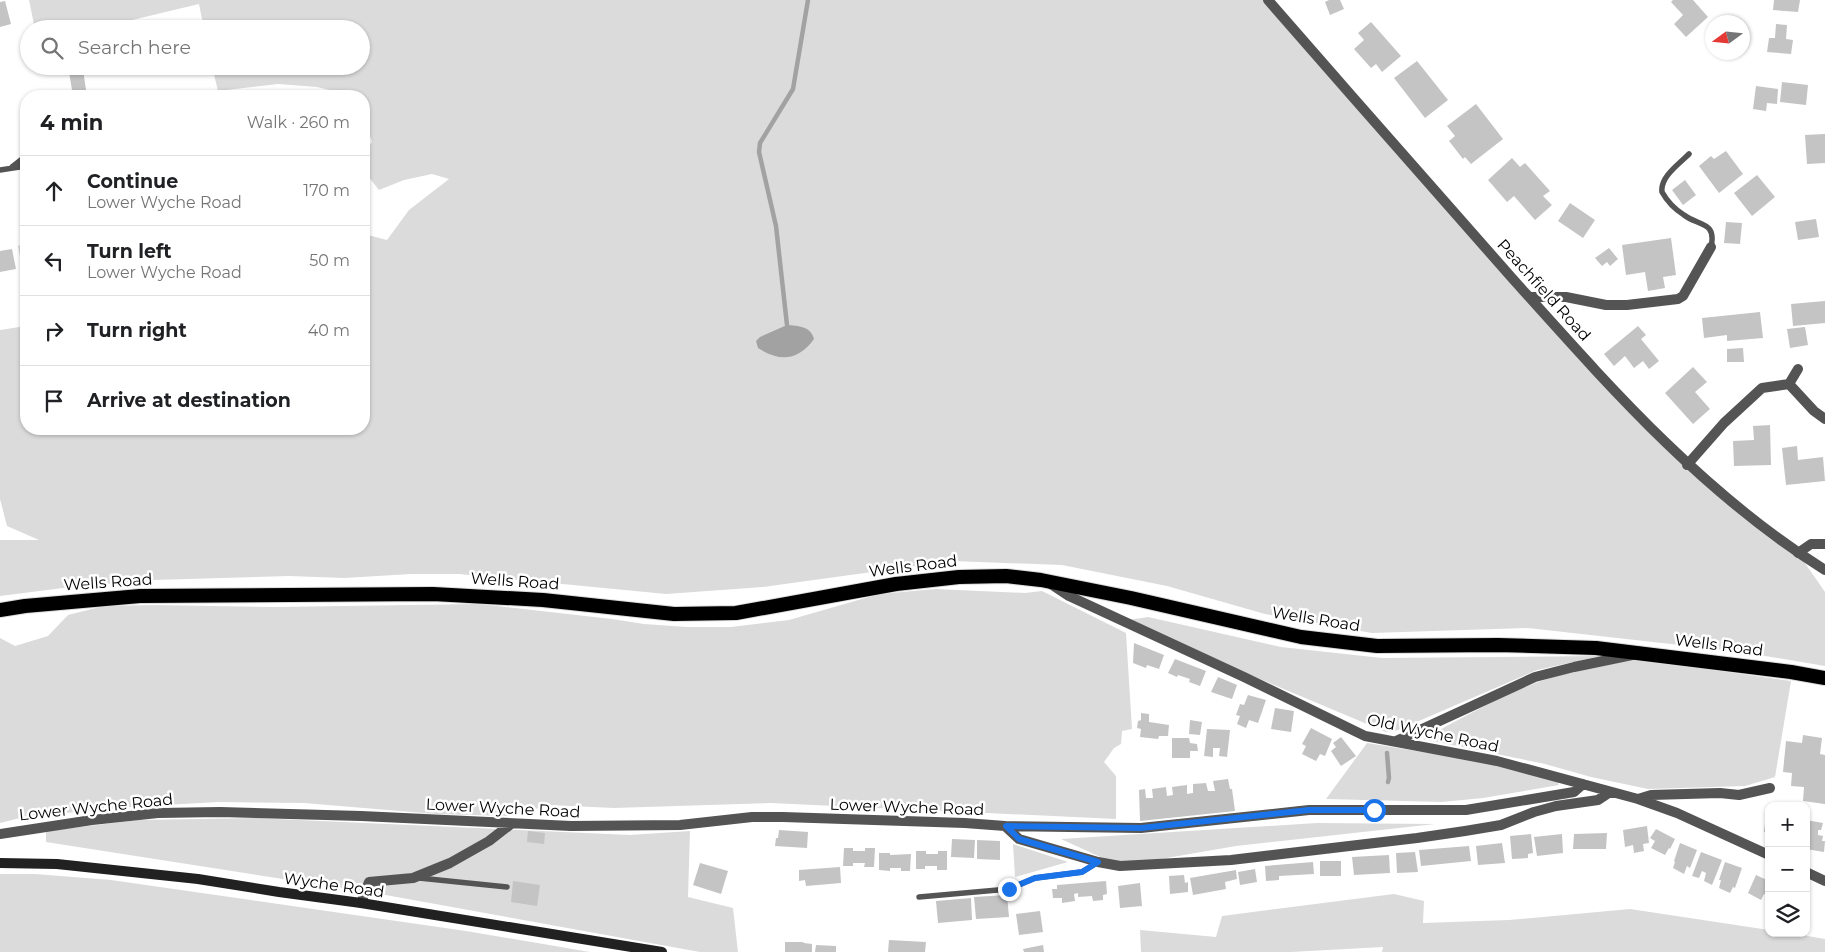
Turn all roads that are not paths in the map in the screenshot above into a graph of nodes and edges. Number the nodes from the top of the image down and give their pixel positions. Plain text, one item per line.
1 (1268, 0) edge
2 (1689, 154) dead end
3 (20, 160) edge
4 (20, 167) edge
5 (10, 168) junction
6 (0, 170) edge
7 (1711, 247) joint
8 (1530, 297) junction
9 (1798, 369) dead end
10 (1789, 384) junction
11 (1825, 419) edge
12 (1687, 465) junction
13 (1825, 544) edge
14 (1798, 553) junction
15 (1825, 570) edge
16 (1049, 582) junction
17 (0, 610) edge
18 (1641, 654) junction
19 (1825, 678) edge
20 (1396, 741) junction
21 (1583, 784) junction
22 (1770, 788) dead end
23 (1610, 792) junction
24 (1638, 798) junction
25 (511, 824) junction
26 (1006, 826) junction
27 (0, 834) edge
28 (1765, 853) edge
29 (1098, 862) junction
30 (0, 863) edge
31 (1810, 874) edge
32 (413, 878) junction
33 (1825, 881) edge
34 (507, 887) dead end
35 (920, 897) dead end
36 (361, 903) junction
37 (662, 952) edge

1 - 8 street, Peachfield Road
2 - 7 lane
3 - 5 lane
4 - 5 lane
5 - 6 lane
7 - 8 street
8 - 12 street, Peachfield Road
9 - 10 street
10 - 11 street
10 - 12 street
12 - 14 street, Peachfield Road
13 - 14 street
14 - 15 street, Peachfield Road
16 - 17 highway, Wells Road
16 - 18 highway, Wells Road
16 - 20 street, Old Wyche Road
18 - 19 highway, Wells Road
18 - 20 street
20 - 21 street, Old Wyche Road
21 - 23 street, Old Wyche Road
21 - 26 street, Lower Wyche Road
22 - 24 street
23 - 24 street, Old Wyche Road
23 - 29 street, Lower Wyche Road
24 - 28 street, Old Wyche Road
25 - 26 street, Lower Wyche Road
25 - 27 street, Lower Wyche Road
25 - 32 street
26 - 29 street, Lower Wyche Road
29 - 35 lane
30 - 36 main road, Wyche Road
31 - 33 street
32 - 34 lane
32 - 36 street
36 - 37 main road, Wyche Road

